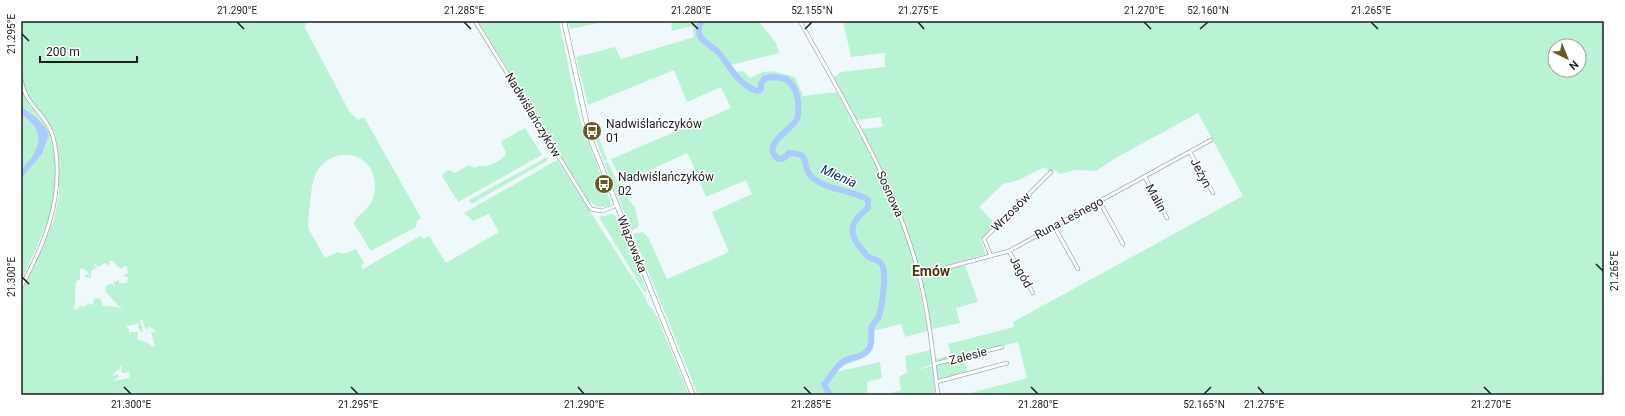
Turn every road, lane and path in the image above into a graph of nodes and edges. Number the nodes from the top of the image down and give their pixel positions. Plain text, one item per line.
1 (475, 21) edge
2 (564, 21) edge
3 (800, 21) edge
4 (21, 80) edge
5 (1211, 140) dead end
6 (1190, 152) junction
7 (1051, 172) dead end
8 (1145, 177) junction
9 (1213, 194) dead end
10 (1100, 202) junction
11 (617, 205) junction
12 (1167, 218) dead end
13 (1054, 226) junction
14 (1123, 244) dead end
15 (1009, 251) junction
16 (991, 256) junction
17 (1078, 269) dead end
18 (919, 275) junction
19 (21, 287) edge
20 (1033, 293) dead end
21 (1002, 347) dead end
22 (1007, 363) dead end
23 (934, 364) junction
24 (936, 382) junction
25 (693, 395) edge
26 (938, 395) edge

1 - 11 street, Nadwiślańczyków
2 - 11 main road, Wiązowska
3 - 18 street, Sosnowa
4 - 19 street
5 - 6 street, Runa Leśnego
6 - 8 street, Runa Leśnego
6 - 9 street, Jeżyn
7 - 16 street, Wrzosów
8 - 10 street, Runa Leśnego
8 - 12 street, Malin
10 - 13 street, Runa Leśnego
10 - 14 street
11 - 25 main road, Wiązowska
13 - 15 street, Runa Leśnego
13 - 17 street
15 - 16 street, Runa Leśnego
15 - 20 street, Jagód
16 - 18 street, Runa Leśnego
18 - 23 street, Sosnowa
21 - 23 street, Zalesie
22 - 24 street
23 - 24 street, Sosnowa
24 - 26 street, Sosnowa

